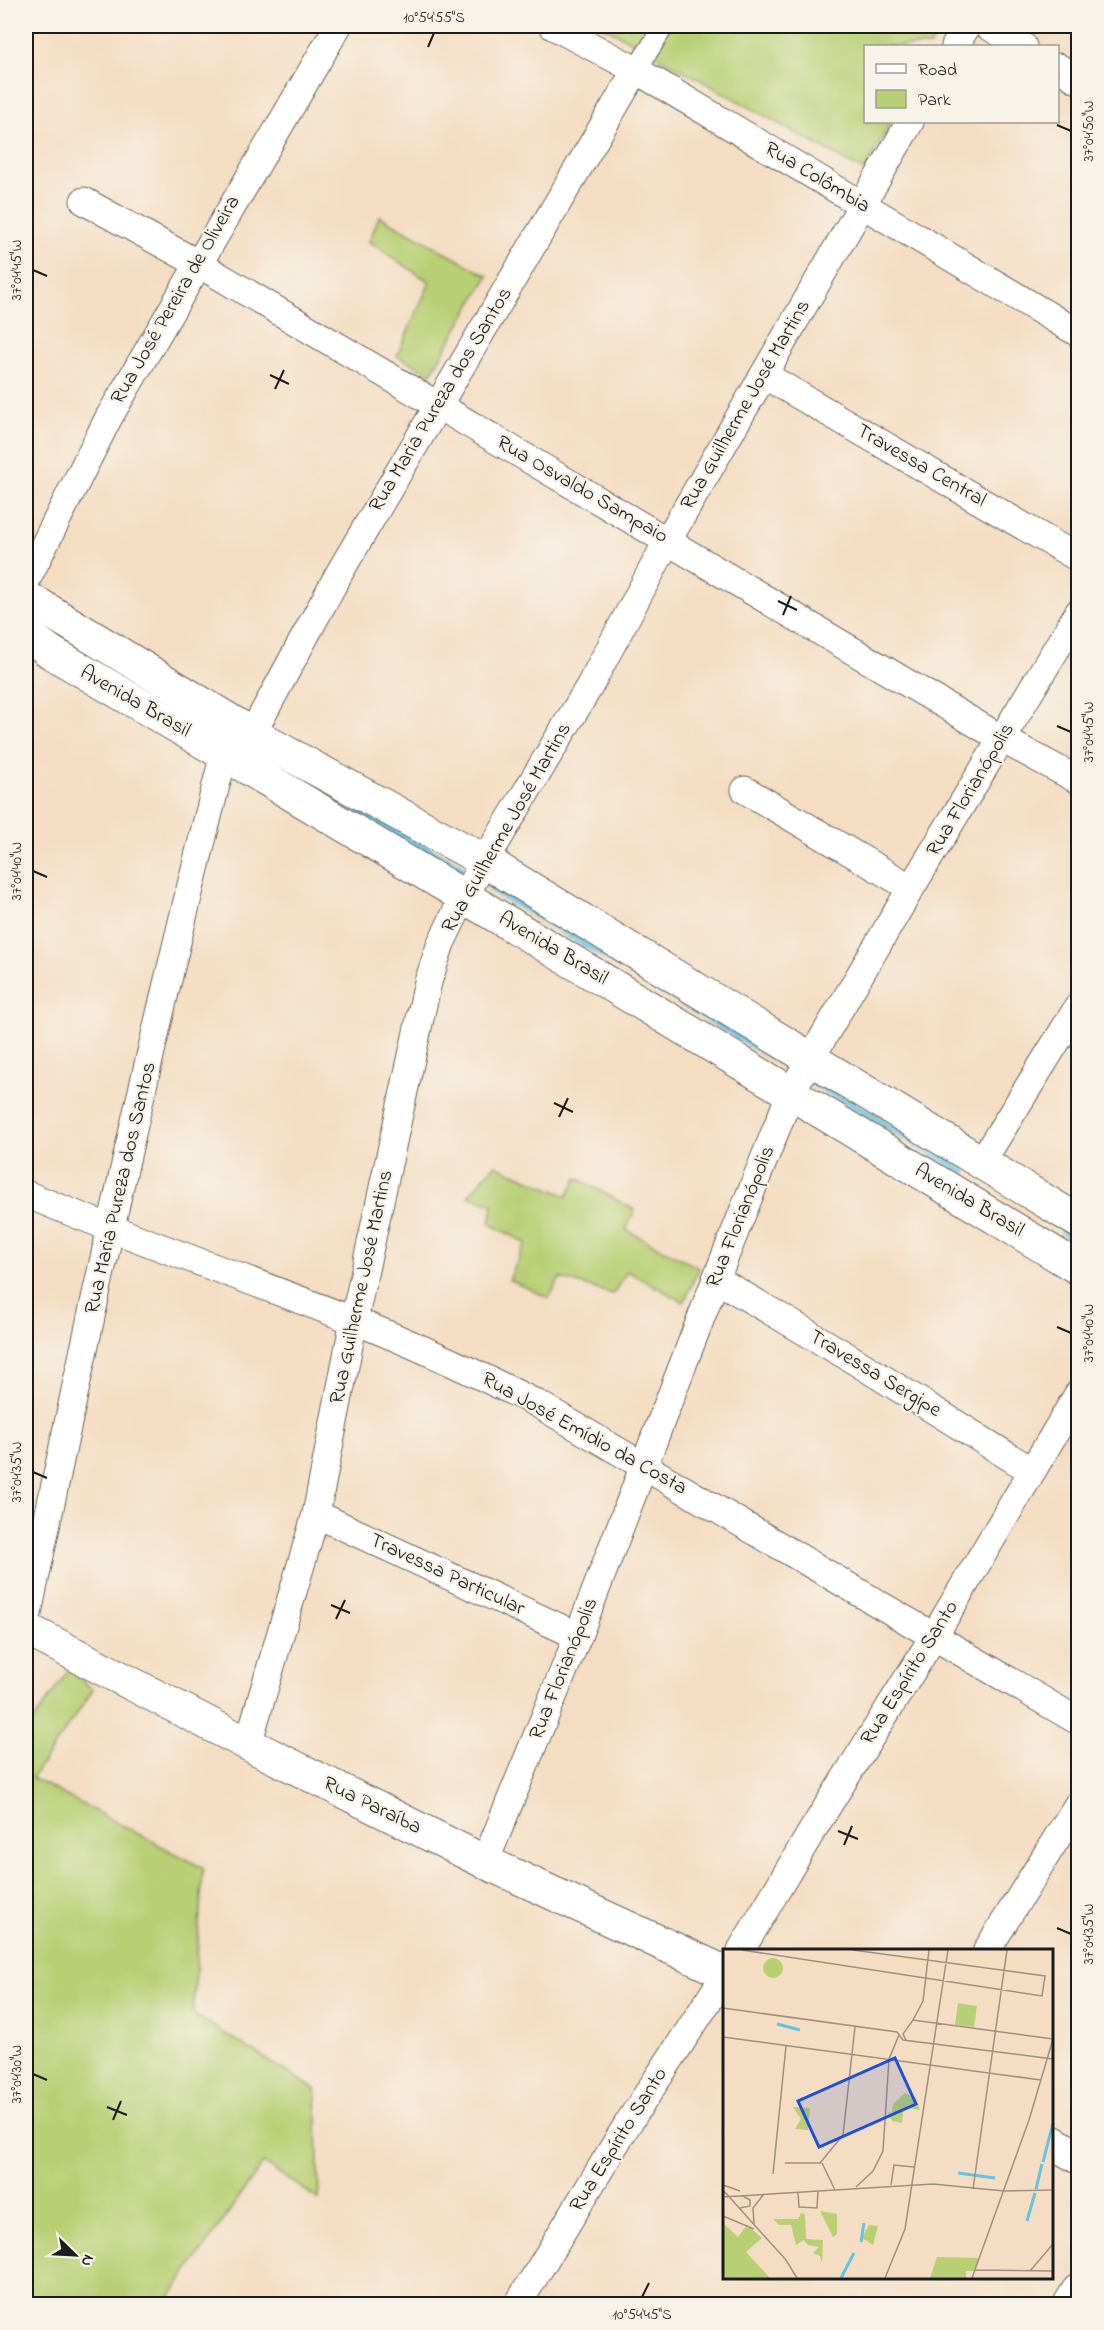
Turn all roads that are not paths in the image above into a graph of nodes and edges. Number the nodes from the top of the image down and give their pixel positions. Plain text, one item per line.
1 (338, 26) edge
2 (553, 26) edge
3 (664, 26) edge
4 (967, 26) edge
5 (988, 26) edge
6 (956, 45) edge
7 (1021, 45) edge
8 (1059, 68) edge
9 (636, 70) junction
10 (1078, 80) edge
11 (909, 123) edge
12 (84, 201) dead end
13 (861, 205) junction
14 (197, 263) junction
15 (1078, 333) edge
16 (764, 375) junction
17 (438, 406) junction
18 (668, 540) junction
19 (1078, 558) edge
20 (26, 581) edge
21 (26, 597) edge
22 (1078, 613) edge
23 (26, 634) edge
24 (252, 734) junction
25 (1002, 739) junction
26 (224, 754) junction
27 (1078, 780) edge
28 (745, 790) dead end
29 (485, 861) junction
30 (911, 888) junction
31 (464, 896) junction
32 (1078, 1007) edge
33 (810, 1059) junction
34 (791, 1092) junction
35 (981, 1163) junction
36 (26, 1194) edge
37 (1078, 1221) edge
38 (111, 1230) junction
39 (1078, 1268) edge
40 (716, 1279) junction
41 (354, 1320) junction
42 (1078, 1394) edge
43 (645, 1466) junction
44 (1032, 1470) junction
45 (316, 1515) junction
46 (26, 1623) edge
47 (26, 1629) edge
48 (578, 1636) junction
49 (934, 1636) junction
50 (1078, 1721) edge
51 (248, 1744) junction
52 (1078, 1804) edge
53 (486, 1862) junction
54 (742, 1949) edge
55 (988, 1949) edge
56 (723, 1972) edge
57 (723, 1979) edge
58 (1053, 2143) edge
59 (1078, 2157) edge
60 (1078, 2291) edge
61 (518, 2304) edge
62 (1070, 2304) edge

1 - 14 street, Rua José Pereira de Oliveira
2 - 9 street, Rua Colômbia
3 - 9 street
4 - 6 street
5 - 7 street
8 - 10 street
9 - 13 street, Rua Colômbia
9 - 17 street, Rua Maria Pureza dos Santos
11 - 13 street, Rua Guilherme José Martins
12 - 14 street, Rua Osvaldo Sampaio
13 - 15 street, Rua Colômbia
13 - 16 street, Rua Guilherme José Martins
14 - 17 street, Rua Osvaldo Sampaio
14 - 20 street, Rua José Pereira de Oliveira
16 - 18 street, Rua Guilherme José Martins
16 - 19 street, Travessa Central
17 - 18 street, Rua Osvaldo Sampaio
17 - 24 street, Rua Maria Pureza dos Santos
18 - 25 street, Rua Osvaldo Sampaio
18 - 29 street, Rua Guilherme José Martins
21 - 24 street, Avenida Brasil
22 - 25 street, Rua Florianópolis
23 - 26 street, Avenida Brasil
24 - 29 street, Avenida Brasil
25 - 27 street, Rua Osvaldo Sampaio
25 - 30 street, Rua Florianópolis
26 - 31 street, Avenida Brasil
26 - 38 street, Rua Maria Pureza dos Santos
28 - 30 street
29 - 31 street, Rua Guilherme José Martins
29 - 33 street, Avenida Brasil
30 - 33 street, Rua Florianópolis
31 - 34 street, Avenida Brasil
31 - 41 street, Rua Guilherme José Martins
32 - 35 street
33 - 34 street, Rua Florianópolis
33 - 35 street, Avenida Brasil
34 - 39 street, Avenida Brasil
34 - 40 street, Rua Florianópolis
35 - 37 street, Avenida Brasil
36 - 38 street, Rua José Emídio da Costa
38 - 41 street, Rua José Emídio da Costa
38 - 46 street, Rua Maria Pureza dos Santos
40 - 43 street, Rua Florianópolis
40 - 44 street, Travessa Sergipe
41 - 43 street, Rua José Emídio da Costa
41 - 45 street, Rua Guilherme José Martins
42 - 44 street, Rua Espírito Santo
43 - 48 street, Rua Florianópolis
43 - 49 street, Rua José Emídio da Costa
44 - 49 street, Rua Espírito Santo
45 - 48 street, Travessa Particular
45 - 51 street, Rua Guilherme José Martins
47 - 51 street, Rua Paraíba
48 - 53 street, Rua Florianópolis
49 - 50 street, Rua José Emídio da Costa
49 - 54 street, Rua Espírito Santo
51 - 53 street, Rua Paraíba
52 - 55 street
53 - 56 street, Rua Paraíba
57 - 61 street, Rua Espírito Santo
58 - 59 street
60 - 62 street

